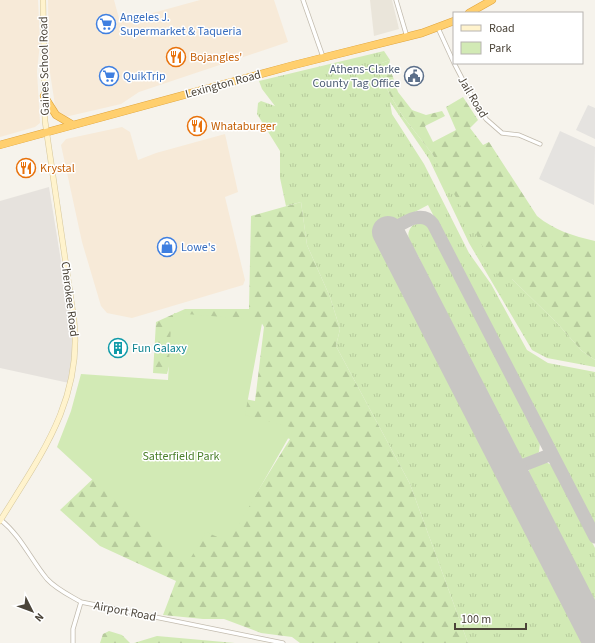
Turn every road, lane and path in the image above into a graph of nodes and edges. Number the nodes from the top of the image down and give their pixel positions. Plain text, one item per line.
1 (43, 0) edge
2 (303, 0) edge
3 (396, 0) edge
4 (492, 0) edge
5 (471, 12) edge
6 (453, 21) edge
7 (438, 28) junction
8 (407, 37) junction
9 (323, 57) junction
10 (453, 61) edge
11 (455, 64) edge
12 (44, 96) junction
13 (73, 125) junction
14 (47, 132) junction
15 (540, 144) dead end
16 (0, 145) edge
17 (1, 518) edge
18 (81, 602) junction
19 (72, 643) edge
20 (283, 643) edge

1 - 12 main road, Gaines School Road
2 - 9 street
3 - 8 street
4 - 5 highway
6 - 7 highway, Lexington Road
7 - 8 highway, Lexington Road
7 - 10 street, Jail Road
8 - 9 highway, Lexington Road
9 - 13 highway, Lexington Road
11 - 15 street, Jail Road
12 - 13 highway
12 - 14 main road, Gaines School Road
13 - 14 highway, Lexington Road
14 - 16 highway, Lexington Road
14 - 17 main road, Cherokee Road
17 - 18 street, Airport Road
18 - 19 street
18 - 20 street, Airport Road

